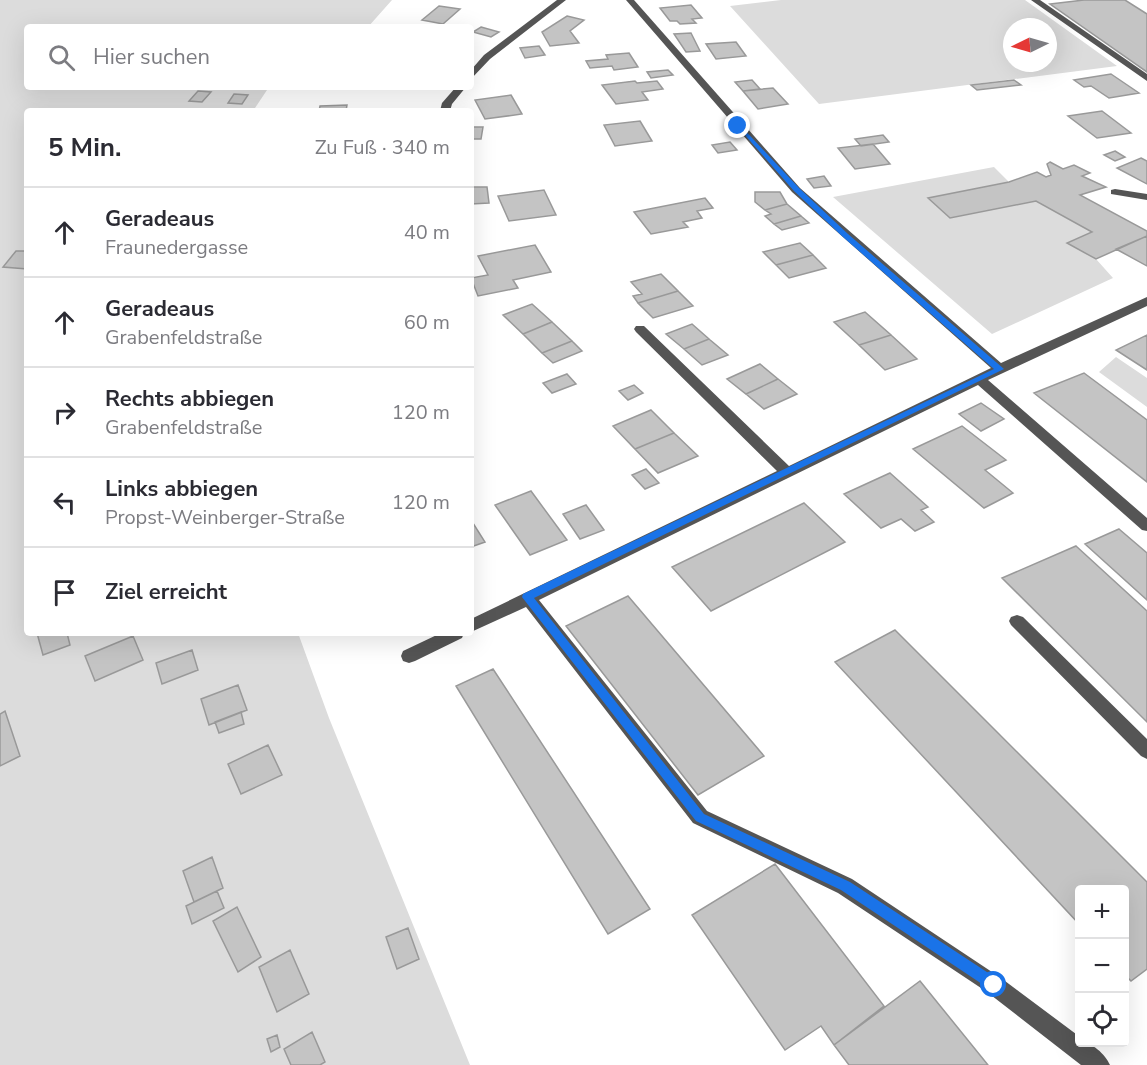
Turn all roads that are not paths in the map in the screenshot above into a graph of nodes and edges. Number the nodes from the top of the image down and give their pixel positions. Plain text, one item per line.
1 (562, 0) edge
2 (630, 0) edge
3 (1035, 0) edge
4 (474, 72) edge
5 (1147, 78) edge
6 (458, 90) edge
7 (446, 108) edge
8 (1115, 192) dead end
9 (1147, 197) edge
10 (1147, 301) edge
11 (640, 329) dead end
12 (1000, 369) junction
13 (979, 380) junction
14 (788, 473) junction
15 (1147, 526) edge
16 (527, 597) junction
17 (1017, 621) dead end
18 (474, 624) edge
19 (450, 636) edge
20 (409, 657) dead end
21 (1147, 751) edge
22 (1099, 1065) edge

1 - 4 street
2 - 12 street
3 - 5 street
6 - 7 street
8 - 9 street
10 - 12 street
11 - 14 street
12 - 13 street
13 - 14 street
13 - 15 street
14 - 16 street
16 - 18 street
16 - 22 street
17 - 21 street
19 - 20 street

